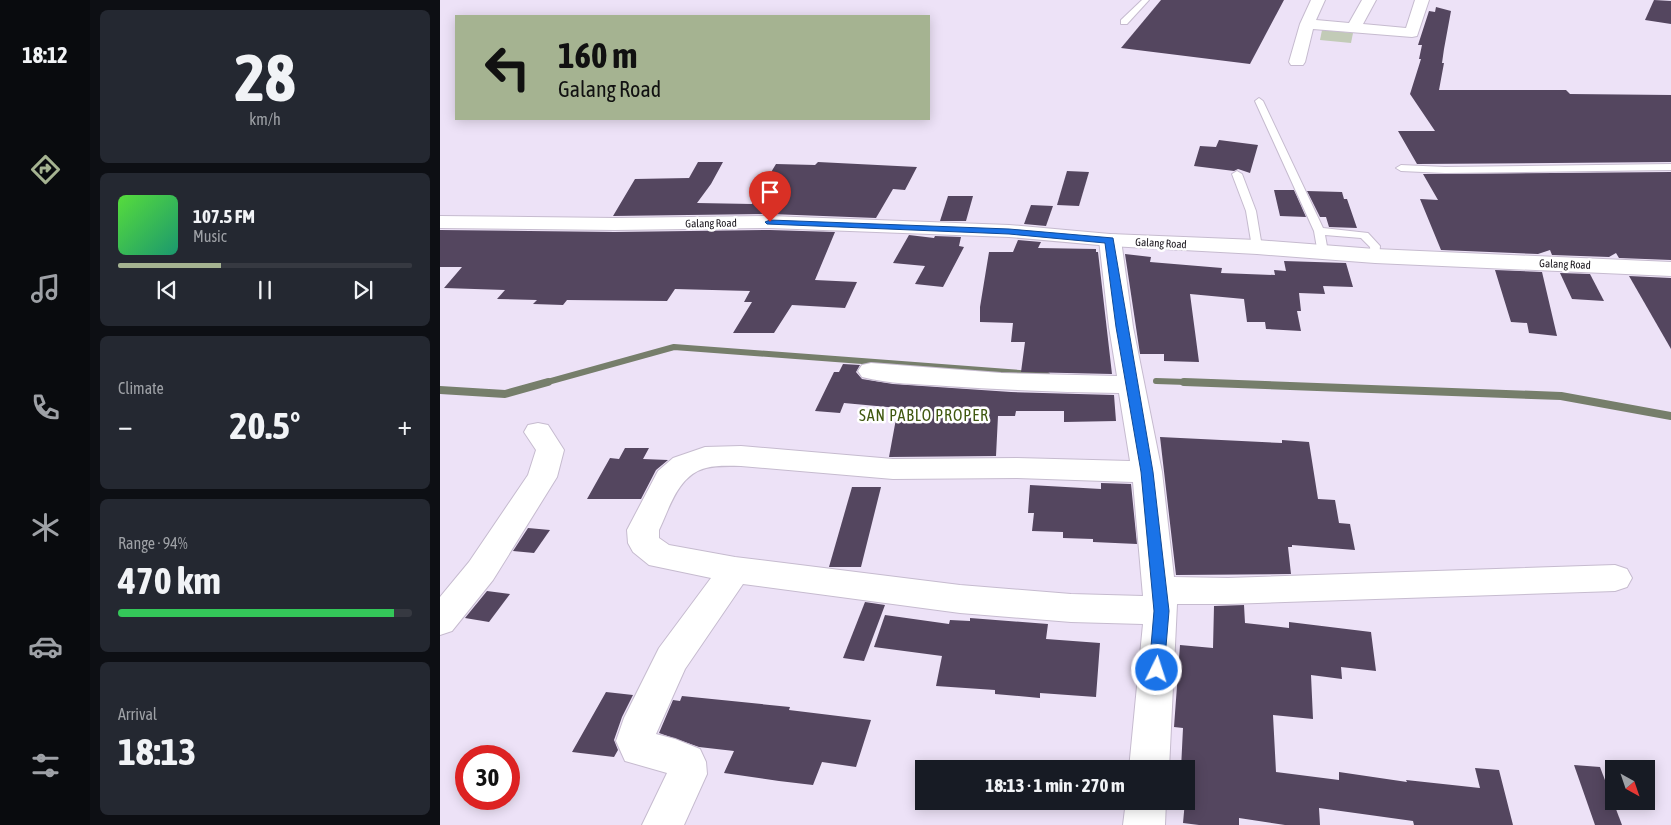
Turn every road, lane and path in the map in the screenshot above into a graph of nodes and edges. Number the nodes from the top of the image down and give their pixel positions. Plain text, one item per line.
1 (1146, 0) edge
2 (1318, 0) edge
3 (1369, 0) edge
4 (1422, 0) edge
5 (1124, 22) dead end
6 (1307, 24) junction
7 (1354, 28) junction
8 (1301, 42) junction
9 (1321, 44) dead end
10 (1297, 62) dead end
11 (1259, 100) dead end
12 (1671, 167) edge
13 (1401, 168) dead end
14 (1237, 174) dead end
15 (440, 222) edge
16 (1319, 231) junction
17 (1110, 240) junction
18 (1257, 247) junction
19 (1322, 252) junction
20 (1375, 256) junction
21 (1671, 269) edge
22 (871, 370) dead end
23 (1131, 385) junction
24 (538, 432) dead end
25 (1147, 472) junction
26 (735, 570) junction
27 (1615, 578) dead end
28 (1160, 600) junction
29 (440, 621) edge
30 (1150, 760) edge
31 (1145, 810) edge
32 (663, 825) edge
33 (1144, 825) edge

1 - 5 lane
2 - 6 street
3 - 7 street
4 - 7 street
6 - 7 street
6 - 8 street
8 - 9 street
8 - 10 street
11 - 16 lane
12 - 13 lane
14 - 18 lane
15 - 17 street, Galang Road
16 - 19 lane
16 - 20 lane
17 - 18 street, Galang Road
17 - 23 street
18 - 19 street, Galang Road
19 - 20 street, Galang Road
20 - 21 street, Galang Road
22 - 23 street
23 - 25 street
24 - 29 street
25 - 26 street
25 - 28 street
26 - 28 street
26 - 32 street
27 - 28 street
28 - 30 street
31 - 33 street

